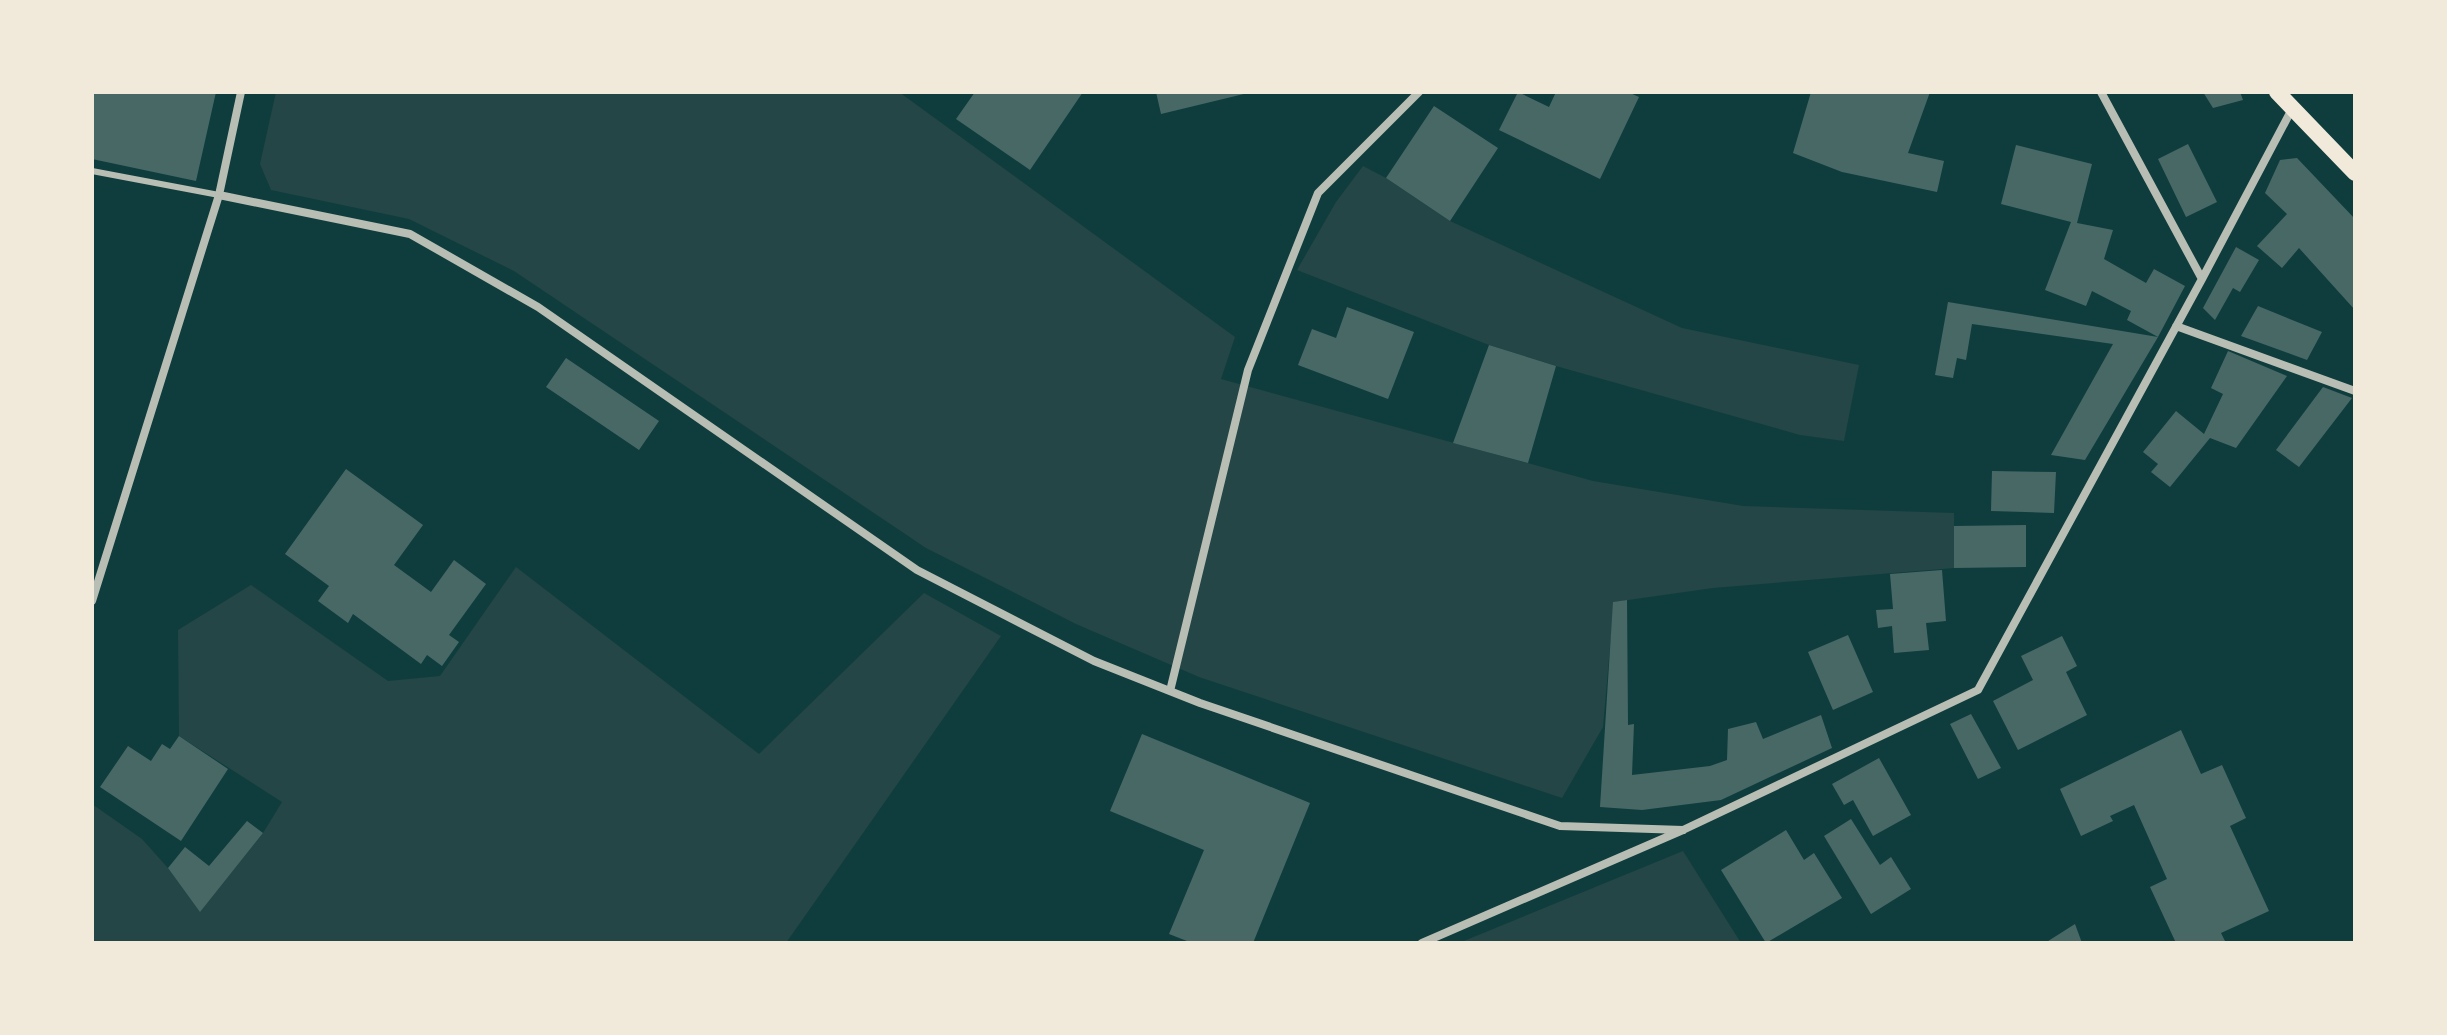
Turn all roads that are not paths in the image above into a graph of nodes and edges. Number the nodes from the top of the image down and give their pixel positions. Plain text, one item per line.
1 (241, 92) edge
2 (1419, 92) edge
3 (2101, 92) edge
4 (2277, 92) edge
5 (2292, 109) junction
6 (92, 171) edge
7 (2355, 173) edge
8 (219, 195) junction
9 (2202, 279) junction
10 (2176, 326) junction
11 (2355, 391) edge
12 (92, 601) edge
13 (1170, 691) junction
14 (1683, 830) junction
15 (1422, 943) edge

1 - 8 street
2 - 13 street
3 - 9 street
4 - 5 main road
5 - 7 main road
5 - 9 street
6 - 8 lane
8 - 12 street
8 - 13 street
9 - 10 street
10 - 11 street
10 - 14 street
13 - 14 street
14 - 15 street

